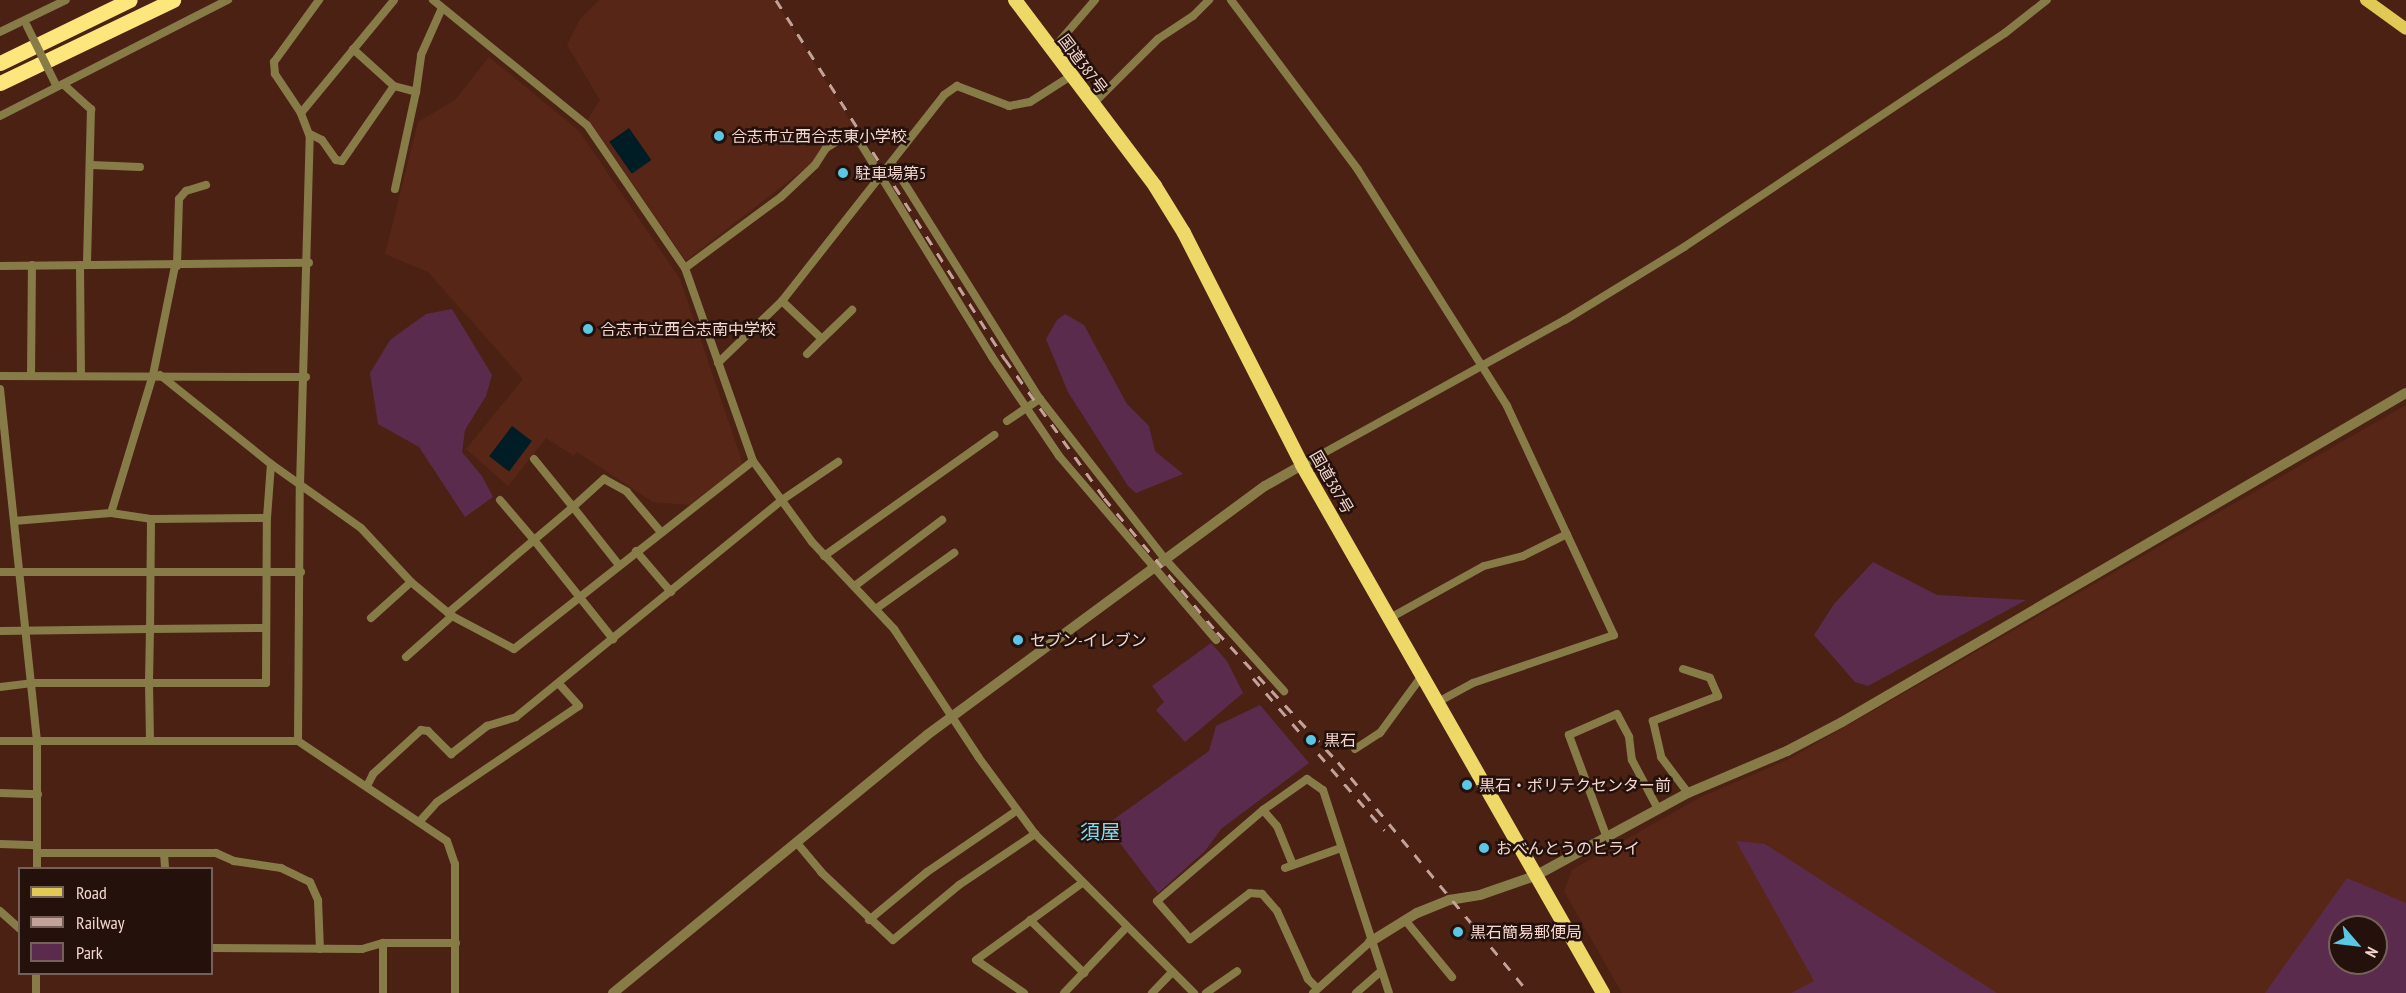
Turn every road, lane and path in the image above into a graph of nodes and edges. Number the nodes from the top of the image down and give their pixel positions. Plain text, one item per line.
1 (66, 0) edge
2 (130, 0) edge
3 (172, 0) edge
4 (228, 0) edge
5 (319, 0) edge
6 (394, 0) edge
7 (433, 0) edge
8 (1015, 0) edge
9 (1095, 0) edge
10 (1209, 0) edge
11 (1231, 0) edge
12 (2047, 0) edge
13 (2366, 0) edge
14 (442, 8) junction
15 (26, 23) junction
16 (2406, 29) edge
17 (0, 32) edge
18 (353, 50) junction
19 (1052, 50) junction
20 (0, 63) edge
21 (1071, 76) junction
22 (0, 83) edge
23 (59, 85) junction
24 (394, 86) junction
25 (416, 92) junction
26 (1093, 104) junction
27 (301, 113) junction
28 (0, 116) edge
29 (310, 134) junction
30 (91, 165) junction
31 (893, 165) junction
32 (140, 167) dead end
33 (881, 178) junction
34 (206, 185) dead end
35 (394, 189) dead end
36 (309, 263) junction
37 (32, 265) junction
38 (84, 265) junction
39 (0, 266) edge
40 (176, 266) junction
41 (685, 268) junction
42 (782, 301) junction
43 (852, 310) dead end
44 (822, 339) junction
45 (807, 354) dead end
46 (718, 363) junction
47 (1482, 366) junction
48 (157, 375) junction
49 (0, 376) edge
50 (31, 376) junction
51 (81, 376) junction
52 (306, 377) junction
53 (0, 389) edge
54 (2406, 393) edge
55 (1040, 399) junction
56 (1026, 409) junction
57 (1007, 421) dead end
58 (994, 435) dead end
59 (534, 459) dead end
60 (753, 461) junction
61 (838, 462) dead end
62 (271, 464) junction
63 (1302, 465) junction
64 (300, 485) junction
65 (500, 500) dead end
66 (782, 500) junction
67 (573, 507) junction
68 (111, 513) junction
69 (267, 518) junction
70 (152, 519) junction
71 (942, 520) dead end
72 (14, 521) junction
73 (660, 531) junction
74 (1567, 534) junction
75 (534, 540) junction
76 (636, 551) junction
77 (954, 553) dead end
78 (824, 556) junction
79 (1166, 559) junction
80 (619, 565) junction
81 (1153, 567) junction
82 (0, 572) edge
83 (20, 572) junction
84 (151, 572) junction
85 (301, 572) junction
86 (267, 573) junction
87 (411, 582) junction
88 (856, 585) junction
89 (671, 592) junction
90 (579, 597) junction
91 (877, 608) junction
92 (450, 614) junction
93 (371, 618) dead end
94 (1390, 618) junction
95 (26, 628) junction
96 (266, 628) junction
97 (150, 629) junction
98 (0, 631) edge
99 (613, 639) junction
100 (1216, 640) dead end
101 (406, 657) dead end
102 (1683, 669) dead end
103 (1421, 677) junction
104 (32, 683) junction
105 (149, 683) junction
106 (560, 684) junction
107 (0, 687) edge
108 (1284, 691) dead end
109 (1436, 704) junction
110 (953, 716) junction
111 (0, 741) edge
112 (38, 741) junction
113 (150, 741) junction
114 (298, 741) junction
115 (1355, 749) dead end
116 (367, 786) junction
117 (0, 793) edge
118 (1688, 793) junction
119 (38, 794) junction
120 (1658, 809) junction
121 (1263, 810) junction
122 (1016, 811) junction
123 (420, 821) junction
124 (1035, 834) junction
125 (1607, 838) junction
126 (797, 843) junction
127 (0, 844) edge
128 (1341, 848) junction
129 (37, 849) junction
130 (164, 853) junction
131 (37, 867) edge
132 (165, 867) edge
133 (1535, 876) junction
134 (1082, 883) junction
135 (0, 911) edge
136 (869, 920) junction
137 (1030, 920) junction
138 (1405, 920) junction
139 (18, 927) edge
140 (1126, 928) junction
141 (1370, 942) junction
142 (383, 943) junction
143 (456, 943) junction
144 (213, 948) edge
145 (320, 950) junction
146 (1237, 971) dead end
147 (1381, 971) junction
148 (1171, 972) junction
149 (1084, 973) junction
150 (36, 975) edge
151 (1452, 977) dead end
152 (1315, 990) edge
153 (36, 993) edge
154 (383, 993) edge
155 (455, 993) edge
156 (613, 993) edge
157 (1024, 993) edge
158 (1064, 993) edge
159 (1152, 993) edge
160 (1194, 993) edge
161 (1206, 993) edge
162 (1356, 993) edge
163 (1389, 993) edge
164 (1603, 993) edge

1 - 15 street
2 - 20 highway
3 - 22 highway
4 - 23 street
5 - 27 street
6 - 18 street
7 - 14 street
8 - 19 highway, 国道387号
9 - 19 street
10 - 26 street
11 - 47 street
12 - 47 street
13 - 16 main road
14 - 25 street
14 - 41 street
15 - 17 street
15 - 23 street, bridge
18 - 24 street
18 - 27 street
19 - 21 highway, 国道387号
21 - 26 highway, 国道387号
21 - 31 street
23 - 28 street
23 - 30 street
24 - 25 street
24 - 29 street
25 - 35 street
26 - 63 highway, 国道387号
27 - 29 street
29 - 36 street
30 - 32 street
30 - 38 street
31 - 33 street
31 - 55 street
33 - 41 street
33 - 42 street
33 - 56 street
34 - 40 street
36 - 40 street
36 - 52 street
37 - 38 street
37 - 39 street
37 - 50 street
38 - 40 street
38 - 51 street
40 - 48 street
41 - 46 street
42 - 44 street
42 - 46 street
43 - 44 street
44 - 45 street
46 - 60 street
47 - 63 street
47 - 74 street
48 - 51 street
48 - 52 street
48 - 62 street
48 - 68 street
49 - 50 street
50 - 51 street
52 - 64 street
53 - 72 street
54 - 118 street
55 - 56 street
55 - 79 street
56 - 57 street
56 - 81 street
58 - 78 street
59 - 67 street
60 - 66 street
60 - 73 street
61 - 66 street
62 - 64 street
62 - 69 street
63 - 79 street
63 - 94 highway, 国道387号
64 - 85 street
64 - 87 street
65 - 75 street
66 - 78 street
66 - 89 street
67 - 73 street
67 - 75 street
67 - 80 street
68 - 70 street
68 - 72 street
69 - 70 street
69 - 86 street
70 - 84 street
71 - 88 street
72 - 83 street
73 - 76 street
74 - 94 street
74 - 109 street
75 - 90 street
75 - 92 street
76 - 80 street
76 - 89 street
77 - 91 street
78 - 88 street
79 - 81 street
79 - 108 street
80 - 90 street
81 - 100 street
81 - 110 street
82 - 83 street
83 - 84 street
83 - 95 street
84 - 86 street
84 - 97 street
85 - 86 street
85 - 114 street
86 - 96 street
87 - 92 street
87 - 93 street
88 - 91 street
89 - 99 street
90 - 92 street
90 - 99 street
91 - 110 street
92 - 101 street
94 - 103 highway, 国道387号
95 - 97 street
95 - 98 street
95 - 104 street
96 - 97 street
96 - 105 street
97 - 105 street
99 - 106 street
102 - 118 street
103 - 109 highway, 国道387号
103 - 115 street
104 - 105 street
104 - 107 street
104 - 112 street
105 - 113 street
106 - 116 street
106 - 123 street
109 - 133 highway, 国道387号
110 - 122 street
110 - 126 street
111 - 112 street
112 - 113 street
112 - 119 street
113 - 114 street
114 - 116 street
116 - 123 street
117 - 119 street
118 - 120 street
119 - 129 street
120 - 125 street
120 - 125 street
121 - 128 street
121 - 128 street
121 - 152 street
122 - 124 street
122 - 136 street
123 - 143 street
124 - 134 street
124 - 136 street
125 - 133 street
126 - 136 street
126 - 156 street
127 - 129 street
128 - 141 street
129 - 130 street
129 - 131 street
130 - 132 street
130 - 145 street
133 - 138 street
133 - 164 highway, 国道387号
134 - 137 street
134 - 140 street
135 - 139 street
137 - 149 street
137 - 157 street
138 - 141 street
138 - 151 street
140 - 148 street
140 - 149 street
141 - 147 street
141 - 152 street
142 - 143 street
142 - 145 street
142 - 154 street
143 - 155 street
144 - 145 street
146 - 161 street
147 - 162 street
147 - 163 street
148 - 159 street
148 - 160 street
149 - 158 street
150 - 153 street

